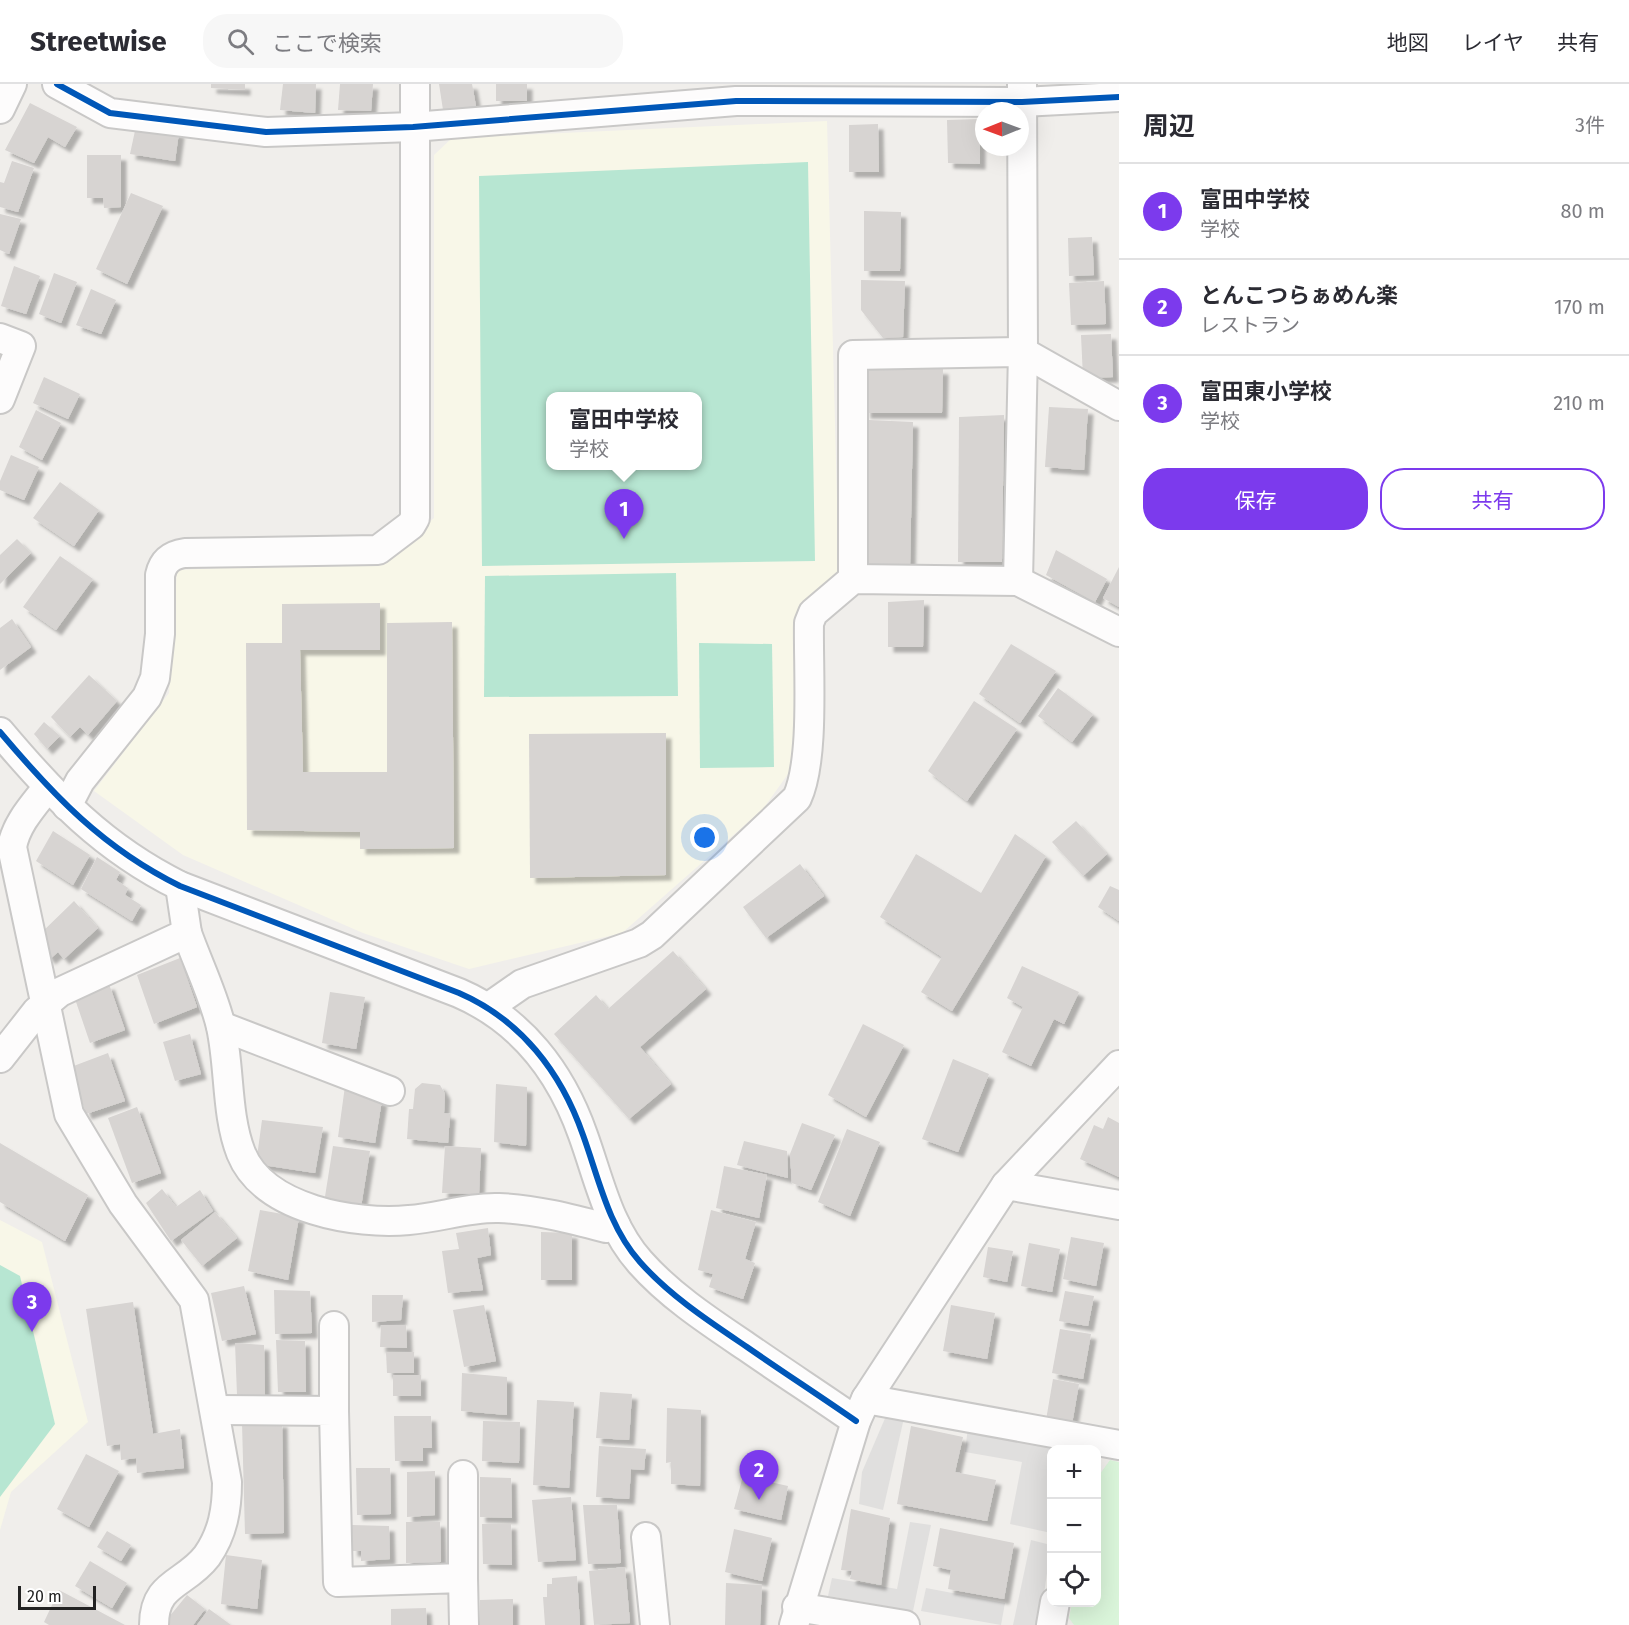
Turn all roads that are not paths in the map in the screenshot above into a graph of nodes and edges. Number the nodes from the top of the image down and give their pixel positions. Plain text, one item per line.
1 (12, 84) edge
2 (57, 84) edge
3 (415, 84) edge
4 (1022, 93) edge
5 (1119, 97) edge
6 (0, 110) edge
7 (413, 127) junction
8 (0, 338) edge
9 (1023, 352) junction
10 (0, 399) edge
11 (1119, 406) edge
12 (854, 579) junction
13 (1018, 581) junction
14 (1119, 632) edge
15 (0, 732) edge
16 (57, 797) junction
17 (180, 886) junction
18 (187, 933) junction
19 (46, 1002) junction
20 (489, 1007) junction
21 (221, 1026) junction
22 (0, 1058) edge
23 (1119, 1065) edge
24 (390, 1091) dead end
25 (1006, 1185) junction
26 (1119, 1205) edge
27 (616, 1226) junction
28 (334, 1326) dead end
29 (215, 1410) junction
30 (861, 1410) junction
31 (334, 1412) junction
32 (1084, 1444) edge
33 (1119, 1445) edge
34 (463, 1475) dead end
35 (646, 1537) dead end
36 (463, 1578) junction
37 (1054, 1607) edge
38 (795, 1616) edge
39 (154, 1625) edge
40 (465, 1625) edge
41 (655, 1625) edge
42 (905, 1625) edge
43 (1051, 1625) edge

1 - 6 street
2 - 7 street
3 - 7 street
4 - 5 street
4 - 7 street
4 - 9 street
7 - 16 street
8 - 10 street
9 - 11 street
9 - 12 street
9 - 13 street
12 - 13 street
12 - 20 street
13 - 14 street
15 - 16 street
16 - 17 street
16 - 19 street
17 - 18 street
17 - 20 street
18 - 19 street
18 - 21 street
19 - 22 street
19 - 29 street
20 - 27 street
21 - 24 street
21 - 27 street
23 - 25 street
25 - 26 street
25 - 30 street
27 - 30 street
28 - 31 street
29 - 31 street
29 - 39 street
30 - 32 street
30 - 38 street
31 - 36 street
32 - 33 street
34 - 36 street
35 - 41 street
36 - 40 street
37 - 43 street
38 - 42 street

